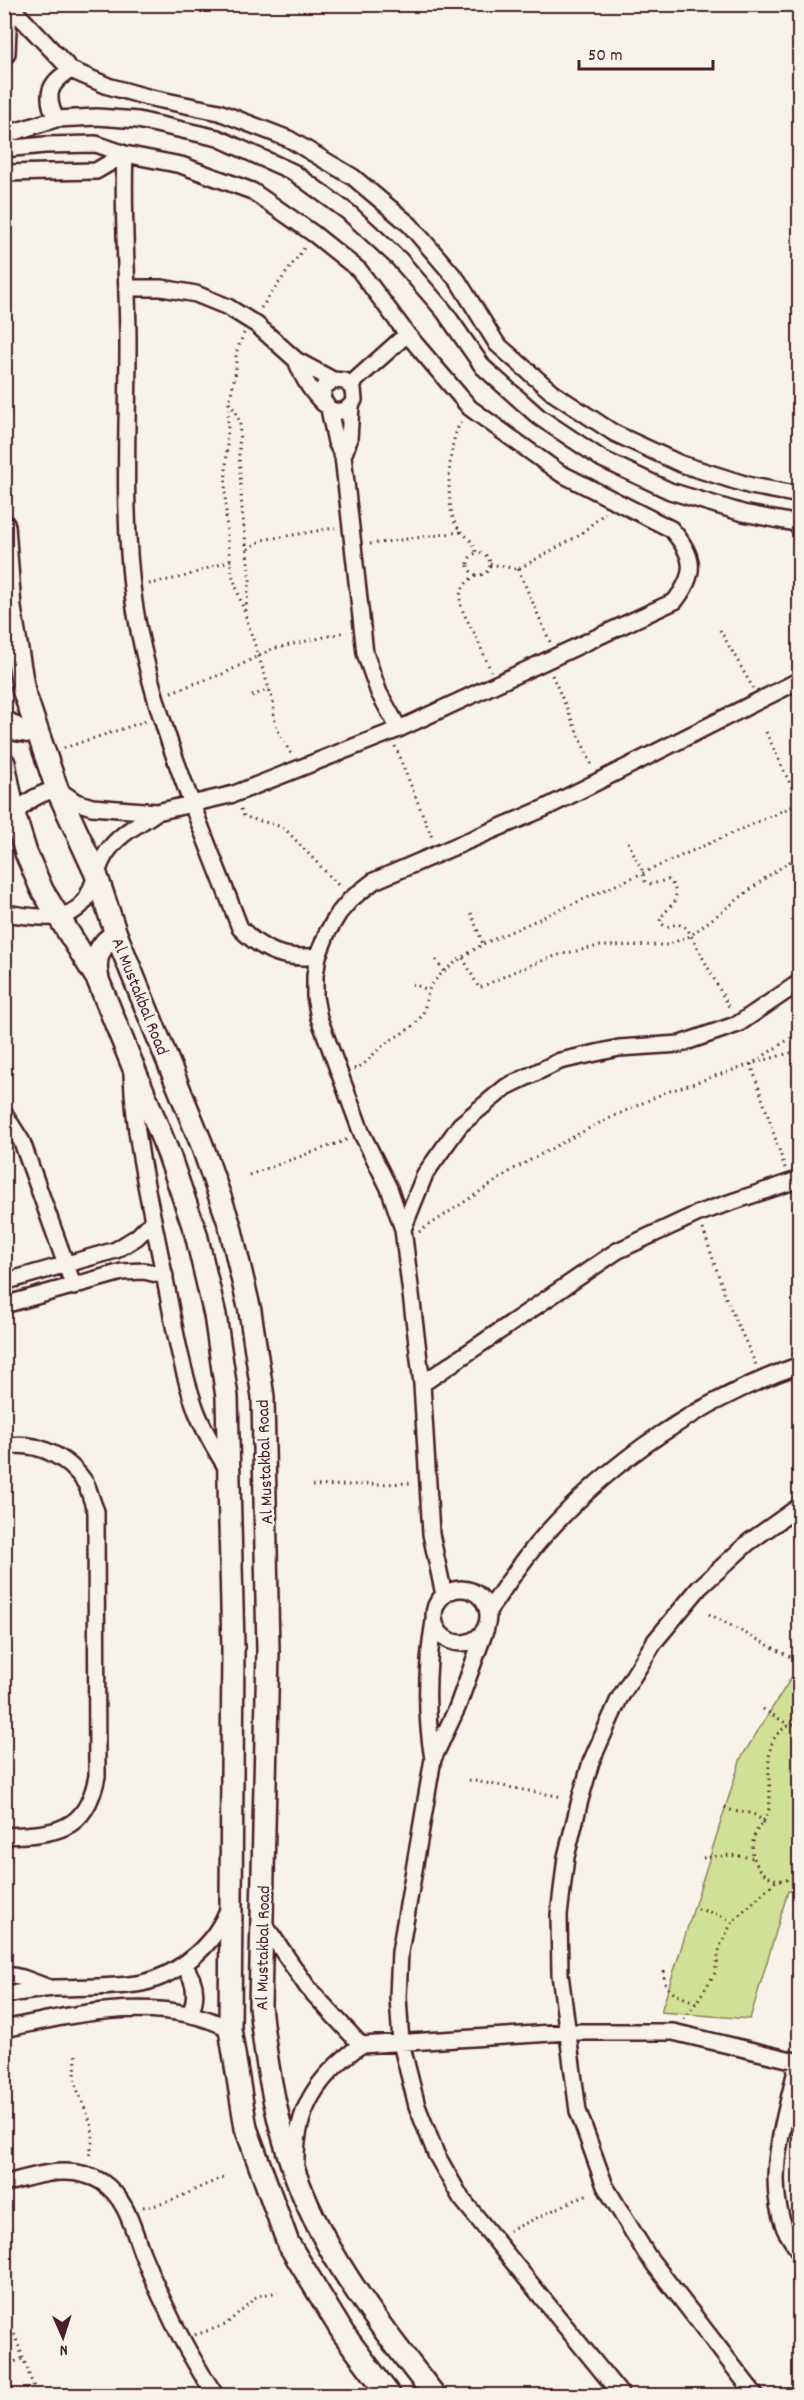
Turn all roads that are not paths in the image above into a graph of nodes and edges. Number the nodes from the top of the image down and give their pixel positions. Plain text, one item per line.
1 (7, 4) edge
2 (4, 53) edge
3 (71, 70) junction
4 (56, 119) junction
5 (4, 135) edge
6 (4, 149) edge
7 (125, 154) junction
8 (4, 173) edge
9 (128, 288) junction
10 (407, 334) junction
11 (296, 360) junction
12 (333, 380) junction
13 (350, 385) junction
14 (351, 405) junction
15 (327, 407) junction
16 (343, 456) junction
17 (800, 495) edge
18 (800, 524) edge
19 (4, 526) edge
20 (800, 680) edge
21 (4, 721) edge
22 (394, 731) junction
23 (37, 733) junction
24 (4, 763) edge
25 (57, 789) junction
26 (194, 803) junction
27 (157, 812) junction
28 (9, 820) edge
29 (96, 874) junction
30 (4, 913) edge
31 (58, 917) junction
32 (116, 934) junction
33 (318, 956) junction
34 (98, 980) junction
35 (800, 982) edge
36 (131, 1062) junction
37 (4, 1113) edge
38 (794, 1180) edge
39 (153, 1221) junction
40 (404, 1235) junction
41 (67, 1264) junction
42 (165, 1276) junction
43 (4, 1282) edge
44 (74, 1287) junction
45 (4, 1305) edge
46 (800, 1365) edge
47 (422, 1384) junction
48 (4, 1447) edge
49 (229, 1471) junction
50 (800, 1506) edge
51 (444, 1595) junction
52 (267, 1604) junction
53 (232, 1607) junction
54 (488, 1611) junction
55 (434, 1620) junction
56 (486, 1628) junction
57 (233, 1648) junction
58 (268, 1651) junction
59 (433, 1759) junction
60 (4, 1836) edge
61 (231, 1901) junction
62 (262, 1921) junction
63 (183, 1965) junction
64 (4, 1974) edge
65 (50, 1989) junction
66 (4, 1995) edge
67 (190, 2014) junction
68 (4, 2029) edge
69 (230, 2029) junction
70 (568, 2032) junction
71 (401, 2043) junction
72 (361, 2045) junction
73 (799, 2062) edge
74 (296, 2176) junction
75 (4, 2184) edge
76 (800, 2253) edge
77 (350, 2281) junction
78 (322, 2300) junction
79 (371, 2314) junction
80 (343, 2333) junction
81 (216, 2396) edge
82 (390, 2396) edge
83 (435, 2396) edge
84 (622, 2396) edge
85 (756, 2396) edge

1 - 2 main road
1 - 3 street
3 - 4 street
3 - 17 street
4 - 5 street
4 - 18 street
6 - 7 street
7 - 8 street
7 - 9 street
7 - 10 street
9 - 11 street
9 - 26 street
10 - 13 street
10 - 22 street
11 - 12 street
11 - 15 street
12 - 13 street
12 - 15 street
13 - 14 street
14 - 15 street
14 - 16 street
15 - 16 street
16 - 22 street
19 - 23 main road, Al Mustakbal Road
20 - 33 street
21 - 23 main road
22 - 26 street
23 - 25 main road, Al Mustakbal Road
24 - 28 main road, Al Mustakbal Road
25 - 27 street
25 - 28 street
25 - 29 main road, Al Mustakbal Road
26 - 27 street
26 - 33 street
27 - 29 street
28 - 31 main road, Al Mustakbal Road
29 - 31 street
29 - 32 main road, Al Mustakbal Road
30 - 31 street
31 - 34 main road, Al Mustakbal Road
32 - 34 main road
32 - 52 main road, Al Mustakbal Road
33 - 40 street
34 - 36 main road, Al Mustakbal Road
35 - 40 street
36 - 39 street
36 - 49 main road, Al Mustakbal Road
37 - 41 street
38 - 47 street
39 - 41 street
39 - 42 street
40 - 47 street
41 - 43 street
41 - 44 street
42 - 44 street
42 - 49 street
44 - 45 street
46 - 54 street
47 - 51 street
48 - 60 street
49 - 53 main road, Al Mustakbal Road
50 - 70 street
51 - 54 street
51 - 55 street
52 - 53 main road
52 - 58 main road, Al Mustakbal Road
53 - 57 main road, Al Mustakbal Road
54 - 56 street
55 - 56 street
55 - 59 street
56 - 59 street
57 - 58 main road
57 - 61 main road, Al Mustakbal Road
58 - 62 main road, Al Mustakbal Road
59 - 71 street
61 - 63 street
61 - 69 main road, Al Mustakbal Road
62 - 72 street
62 - 74 main road, Al Mustakbal Road
63 - 65 street
63 - 67 street
64 - 65 street
65 - 66 street
67 - 68 street
67 - 69 street
69 - 78 main road, Al Mustakbal Road
70 - 71 street
70 - 73 street
70 - 85 street
71 - 72 street
71 - 84 street
72 - 74 street
73 - 76 street
74 - 77 main road, Al Mustakbal Road
75 - 81 street
77 - 78 main road
77 - 79 main road, Al Mustakbal Road
78 - 80 main road, Al Mustakbal Road
79 - 80 main road
79 - 83 main road, Al Mustakbal Road
80 - 82 main road, Al Mustakbal Road

